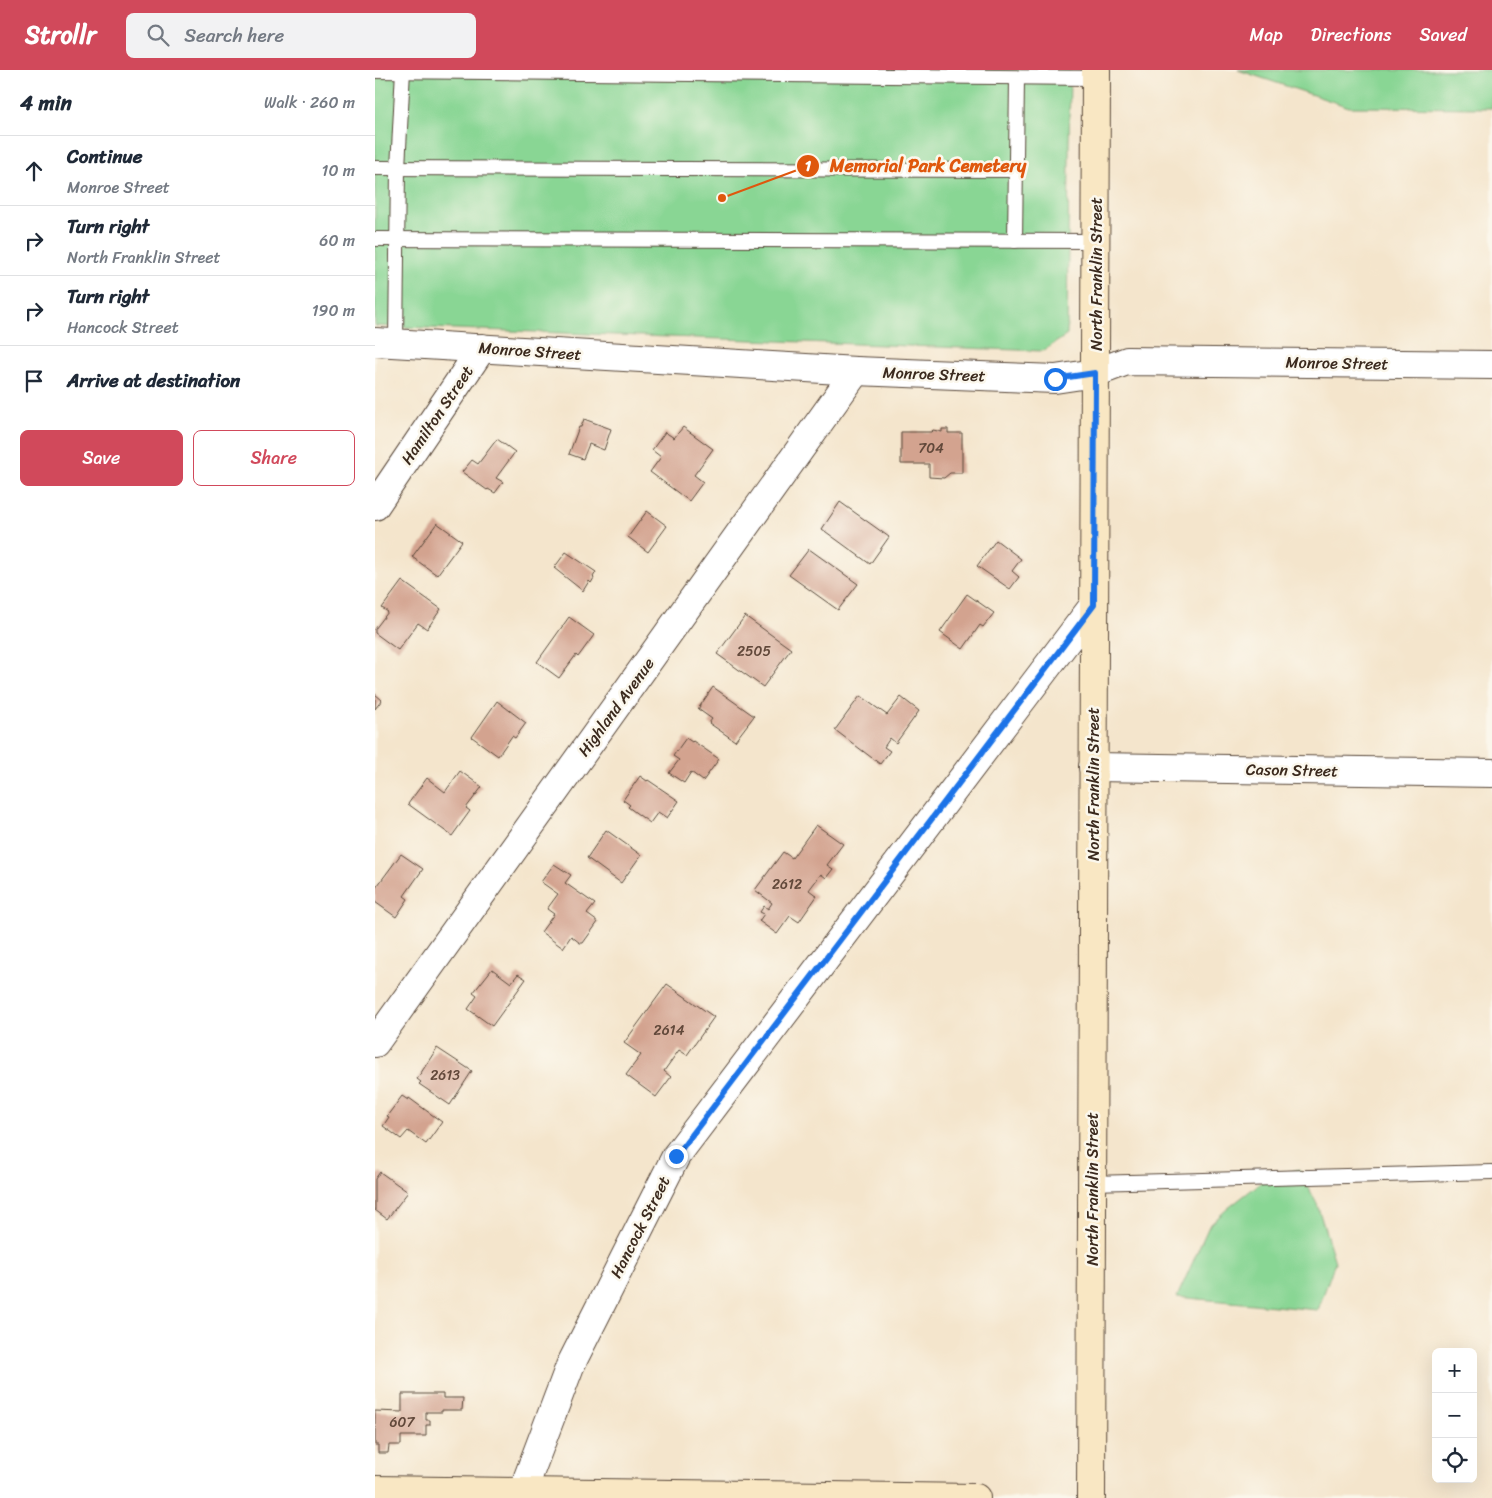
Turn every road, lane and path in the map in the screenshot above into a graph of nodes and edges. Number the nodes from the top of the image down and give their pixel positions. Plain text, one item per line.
1 (375, 71) edge
2 (403, 71) edge
3 (736, 72) edge
4 (1096, 74) edge
5 (1017, 78) junction
6 (375, 168) edge
7 (398, 168) junction
8 (1016, 170) junction
9 (375, 239) edge
10 (398, 239) junction
11 (1015, 241) junction
12 (1096, 241) junction
13 (385, 342) edge
14 (482, 348) junction
15 (1492, 365) edge
16 (856, 371) junction
17 (1095, 373) junction
18 (375, 506) edge
19 (1094, 605) junction
20 (1093, 767) junction
21 (1492, 773) edge
22 (375, 1043) edge
23 (1492, 1172) edge
24 (1092, 1183) junction
25 (375, 1490) edge
26 (522, 1493) junction
27 (976, 1498) edge
28 (1091, 1498) edge

1 - 2 lane
2 - 3 lane
2 - 7 lane
3 - 5 lane
4 - 5 lane
4 - 12 street, North Franklin Street
5 - 8 lane
6 - 7 lane
7 - 8 lane
7 - 10 lane
8 - 11 lane
9 - 10 lane
10 - 11 lane
10 - 13 lane
11 - 12 lane
12 - 17 street, North Franklin Street
13 - 14 street, Monroe Street
14 - 16 street, Monroe Street
14 - 18 street, Hamilton Street
15 - 17 street, Monroe Street
16 - 17 street, Monroe Street
16 - 22 street, Highland Avenue
17 - 19 street, North Franklin Street
19 - 20 street, North Franklin Street
19 - 26 street, Hancock Street
20 - 21 street, Cason Street
20 - 24 street, North Franklin Street
23 - 24 lane
24 - 28 street, North Franklin Street
25 - 26 street
26 - 27 street

